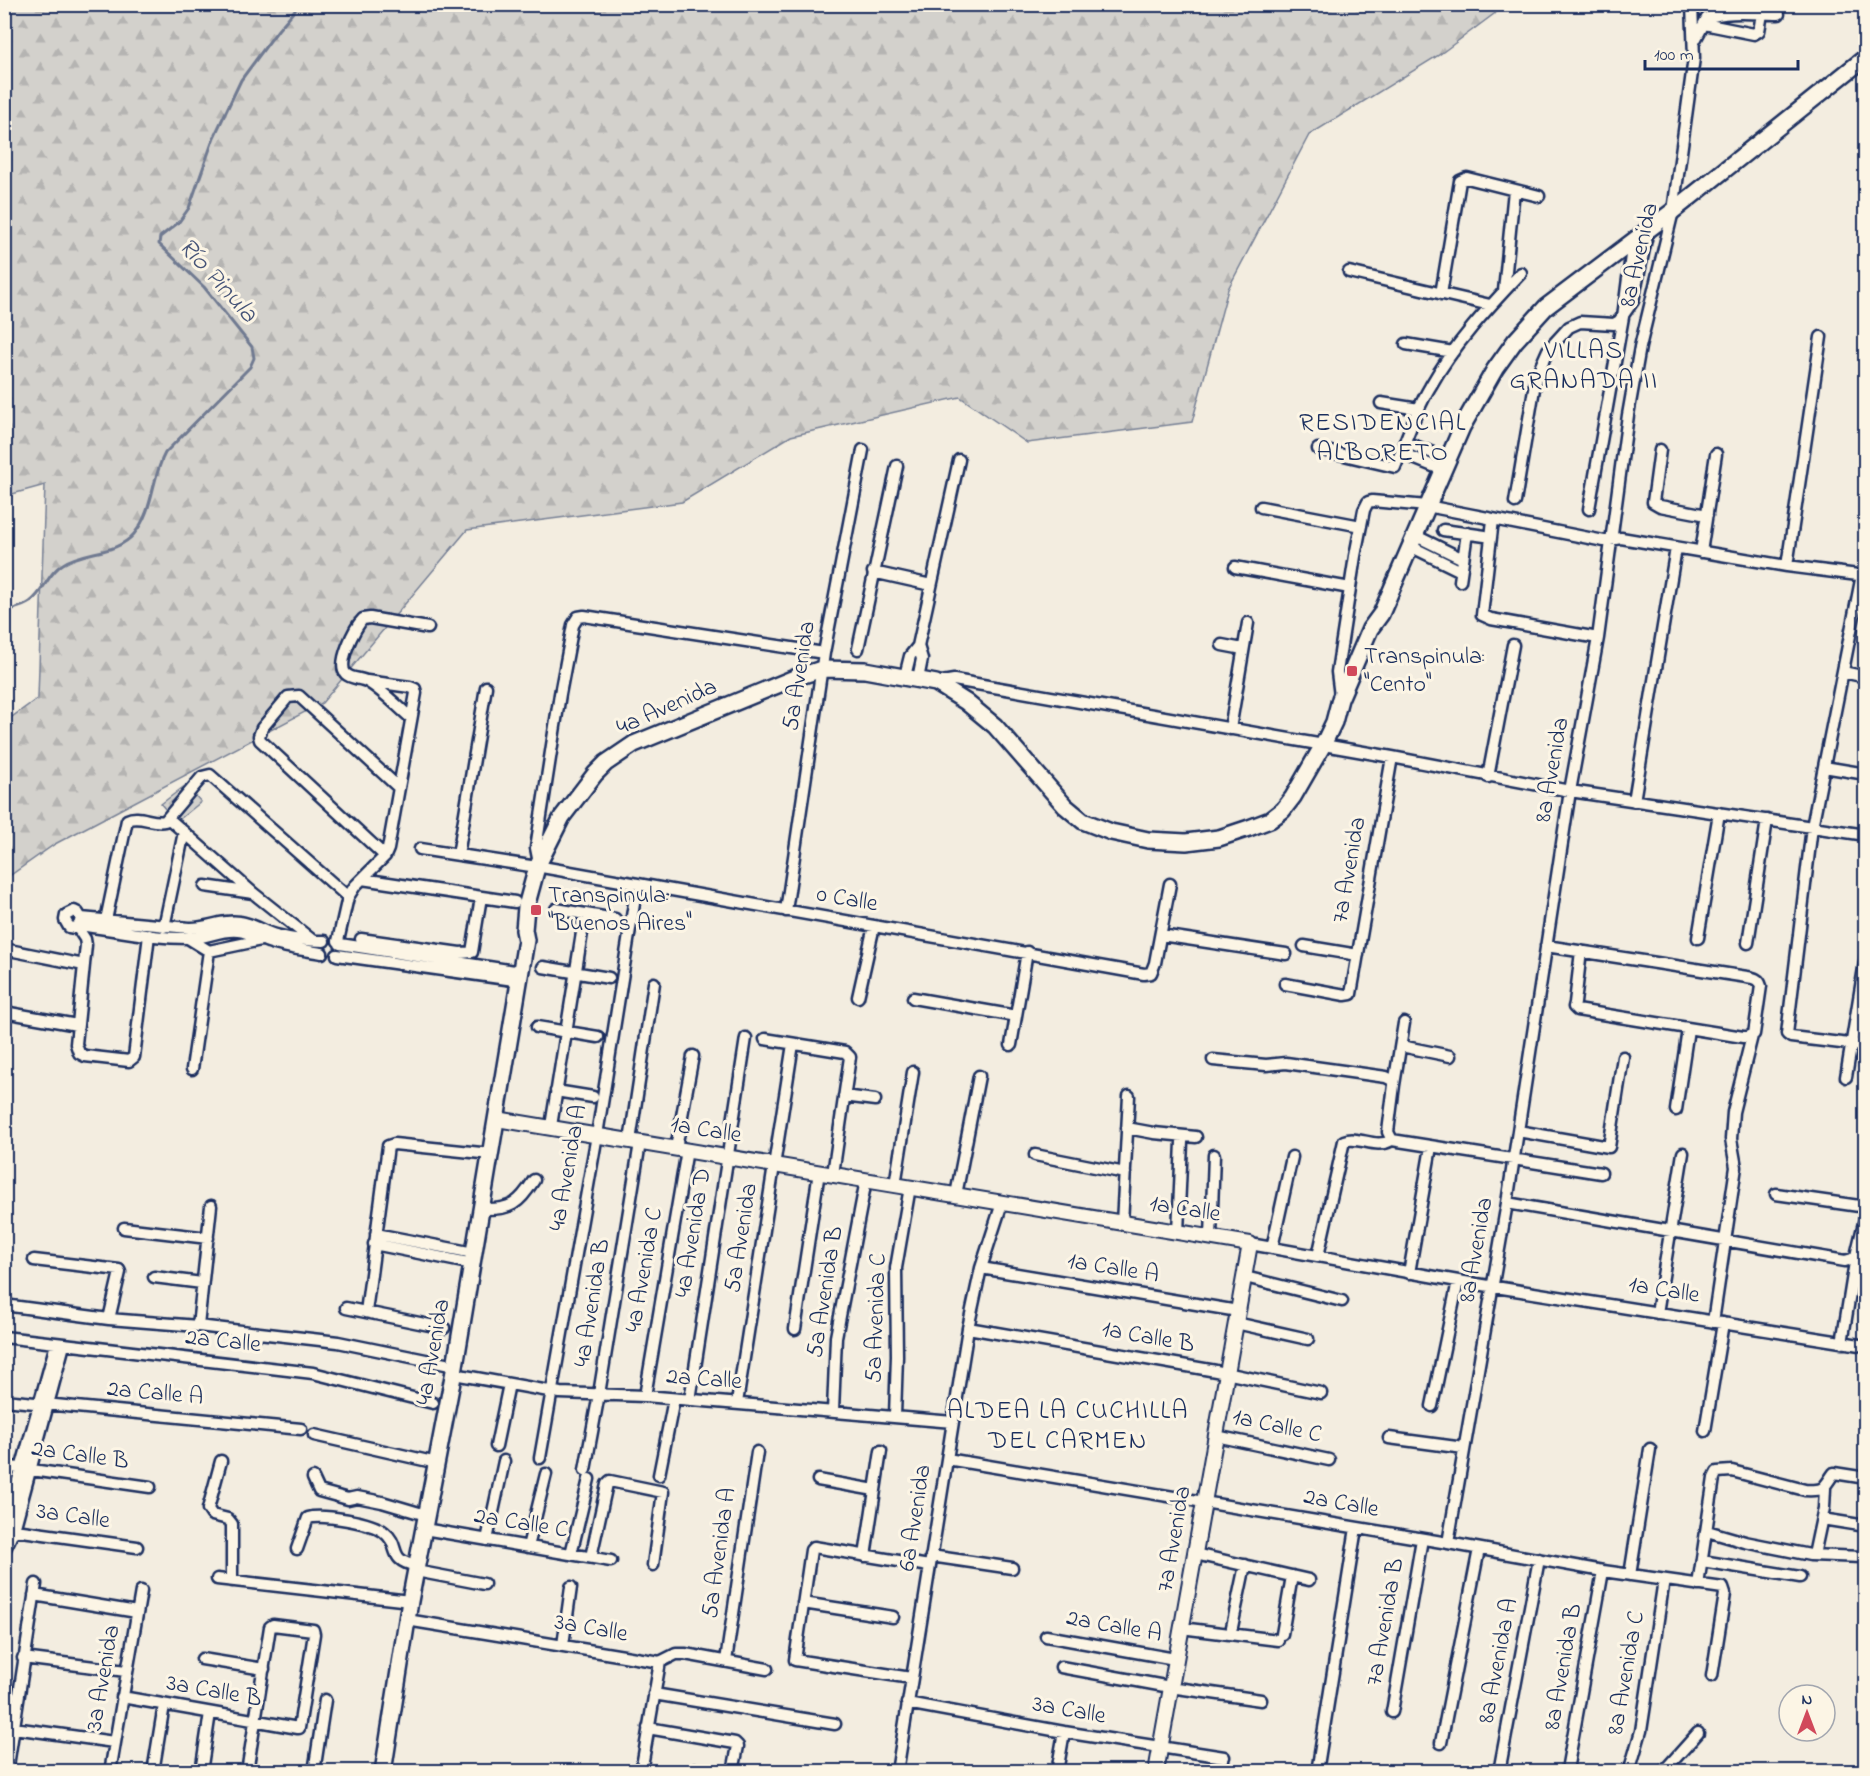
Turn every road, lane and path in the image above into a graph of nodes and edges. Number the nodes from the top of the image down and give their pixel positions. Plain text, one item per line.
1 (1692, 4) edge
2 (1762, 14) junction
3 (1779, 14) dead end
4 (1704, 24) junction
5 (1694, 43) junction
6 (1866, 57) edge
7 (1515, 190) junction
8 (1539, 196) dead end
9 (1673, 211) junction
10 (1648, 230) junction
11 (1634, 240) junction
12 (1349, 272) dead end
13 (1521, 273) dead end
14 (1503, 291) junction
15 (1441, 294) junction
16 (1490, 305) junction
17 (1623, 317) junction
18 (1821, 337) dead end
19 (1406, 344) dead end
20 (1453, 352) junction
21 (1381, 403) dead end
22 (1419, 409) junction
23 (1405, 442) junction
24 (1318, 449) dead end
25 (863, 450) dead end
26 (1659, 450) dead end
27 (1401, 453) junction
28 (1716, 454) dead end
29 (959, 460) dead end
30 (1445, 465) junction
31 (897, 466) dead end
32 (1515, 502) dead end
33 (1426, 506) junction
34 (1261, 507) dead end
35 (1589, 509) dead end
36 (1707, 515) junction
37 (1494, 520) junction
38 (1361, 526) junction
39 (1443, 530) dead end
40 (1467, 533) junction
41 (1485, 536) dead end
42 (1612, 540) junction
43 (1412, 541) junction
44 (1676, 548) junction
45 (1701, 552) junction
46 (1463, 559) junction
47 (1786, 566) junction
48 (1235, 567) dead end
49 (873, 572) junction
50 (1864, 576) edge
51 (931, 585) junction
52 (1350, 588) junction
53 (1381, 614) junction
54 (1248, 623) dead end
55 (428, 628) dead end
56 (1598, 638) junction
57 (1222, 645) dead end
58 (1514, 645) dead end
59 (858, 649) dead end
60 (1243, 649) junction
61 (824, 653) junction
62 (822, 669) junction
63 (1843, 672) junction
64 (1866, 676) edge
65 (912, 678) junction
66 (367, 681) junction
67 (936, 683) junction
68 (486, 687) dead end
69 (1340, 699) junction
70 (411, 718) junction
71 (1334, 722) junction
72 (1230, 729) junction
73 (1323, 746) junction
74 (1392, 757) junction
75 (1824, 767) junction
76 (1866, 774) edge
77 (1488, 777) junction
78 (398, 787) junction
79 (1570, 792) junction
80 (1634, 801) junction
81 (1719, 813) junction
82 (168, 818) junction
83 (1767, 820) junction
84 (1812, 827) junction
85 (184, 832) junction
86 (1866, 835) edge
87 (420, 849) dead end
88 (458, 855) junction
89 (386, 856) junction
90 (540, 864) junction
91 (362, 879) junction
92 (1170, 884) dead end
93 (636, 885) junction
94 (205, 886) dead end
95 (253, 893) junction
96 (348, 897) junction
97 (481, 897) junction
98 (515, 902) dead end
99 (556, 909) dead end
100 (786, 911) junction
101 (585, 914) junction
102 (615, 919) dead end
103 (106, 920) junction
104 (79, 923) junction
105 (874, 926) junction
106 (164, 927) junction
107 (1161, 934) junction
108 (149, 935) junction
109 (188, 938) junction
110 (1698, 938) dead end
111 (361, 939) dead end
112 (261, 940) junction
113 (312, 940) junction
114 (1748, 943) dead end
115 (334, 944) junction
116 (1304, 946) dead end
117 (1546, 946) junction
118 (4, 949) edge
119 (209, 951) junction
120 (1581, 951) junction
121 (1026, 952) junction
122 (1286, 954) dead end
123 (1358, 955) junction
124 (1866, 956) edge
125 (84, 965) junction
126 (543, 967) dead end
127 (575, 972) junction
128 (520, 976) junction
129 (609, 978) dead end
130 (654, 983) dead end
131 (1286, 984) dead end
132 (858, 997) dead end
133 (913, 998) dead end
134 (4, 1012) edge
135 (1016, 1016) junction
136 (1861, 1018) edge
137 (1404, 1023) dead end
138 (77, 1025) junction
139 (537, 1027) dead end
140 (1688, 1029) junction
141 (566, 1032) junction
142 (1752, 1036) junction
143 (598, 1037) dead end
144 (746, 1038) dead end
145 (765, 1039) dead end
146 (793, 1044) junction
147 (1851, 1044) junction
148 (1011, 1045) dead end
149 (1401, 1046) junction
150 (1866, 1046) edge
151 (693, 1056) dead end
152 (1450, 1056) dead end
153 (1623, 1058) dead end
154 (1213, 1060) dead end
155 (192, 1069) dead end
156 (913, 1072) dead end
157 (979, 1076) dead end
158 (1846, 1077) dead end
159 (1394, 1085) junction
160 (556, 1091) junction
161 (844, 1096) junction
162 (1129, 1096) dead end
163 (593, 1097) dead end
164 (875, 1100) dead end
165 (1676, 1110) dead end
166 (497, 1119) junction
167 (551, 1126) junction
168 (1127, 1128) junction
169 (1518, 1131) junction
170 (597, 1135) junction
171 (1196, 1137) dead end
172 (1392, 1140) junction
173 (635, 1142) junction
174 (1182, 1142) dead end
175 (1431, 1147) junction
176 (682, 1149) junction
177 (1683, 1153) dead end
178 (491, 1154) junction
179 (1035, 1155) dead end
180 (1214, 1155) dead end
181 (726, 1157) junction
182 (1292, 1157) dead end
183 (1514, 1160) junction
184 (774, 1165) junction
185 (826, 1173) junction
186 (1125, 1173) junction
187 (1601, 1173) dead end
188 (534, 1180) dead end
189 (866, 1180) junction
190 (895, 1185) junction
191 (910, 1187) junction
192 (1776, 1194) dead end
193 (956, 1195) junction
194 (1002, 1203) junction
195 (1507, 1203) junction
196 (211, 1206) dead end
197 (1866, 1207) edge
198 (482, 1209) junction
199 (1866, 1214) edge
200 (1122, 1222) junction
201 (124, 1228) dead end
202 (1178, 1232) junction
203 (1670, 1232) junction
204 (1211, 1237) junction
205 (208, 1238) junction
206 (375, 1239) junction
207 (1725, 1241) junction
208 (1250, 1244) junction
209 (1272, 1248) junction
210 (1318, 1256) junction
211 (1856, 1256) junction
212 (474, 1258) junction
213 (34, 1260) dead end
214 (981, 1268) junction
215 (1409, 1273) junction
216 (1245, 1277) junction
217 (154, 1278) dead end
218 (1458, 1281) junction
219 (202, 1283) junction
220 (1491, 1286) junction
221 (1342, 1301) dead end
222 (4, 1305) edge
223 (346, 1308) dead end
224 (366, 1312) junction
225 (1657, 1313) junction
226 (1237, 1317) junction
227 (109, 1319) junction
228 (1718, 1323) junction
229 (198, 1326) junction
230 (444, 1328) dead end
231 (968, 1328) junction
232 (795, 1329) dead end
233 (4, 1337) edge
234 (1308, 1339) dead end
235 (1842, 1343) junction
236 (60, 1345) junction
237 (1866, 1347) edge
238 (455, 1370) junction
239 (1226, 1374) junction
240 (508, 1384) junction
241 (551, 1392) junction
242 (1321, 1393) dead end
243 (599, 1394) junction
244 (645, 1396) junction
245 (674, 1399) junction
246 (4, 1400) edge
247 (690, 1400) junction
248 (433, 1403) dead end
249 (737, 1403) junction
250 (45, 1405) junction
251 (1432, 1406) dead end
252 (832, 1411) junction
253 (895, 1416) junction
254 (953, 1422) junction
255 (302, 1429) dead end
256 (1705, 1431) dead end
257 (314, 1435) dead end
258 (1216, 1436) junction
259 (1389, 1438) dead end
260 (496, 1446) dead end
261 (1464, 1448) junction
262 (1650, 1449) dead end
263 (881, 1451) dead end
264 (757, 1452) dead end
265 (540, 1458) dead end
266 (947, 1459) junction
267 (1329, 1460) dead end
268 (221, 1461) dead end
269 (504, 1461) dead end
270 (437, 1463) junction
271 (4, 1466) edge
272 (27, 1469) junction
273 (546, 1474) dead end
274 (659, 1475) dead end
275 (314, 1478) dead end
276 (1866, 1478) edge
277 (818, 1480) dead end
278 (150, 1487) dead end
279 (1825, 1488) junction
280 (875, 1490) junction
281 (1204, 1503) junction
282 (1822, 1519) junction
283 (425, 1522) junction
284 (1866, 1526) edge
285 (1356, 1528) junction
286 (7, 1530) edge
287 (1707, 1530) junction
288 (1422, 1539) junction
289 (487, 1540) junction
290 (1448, 1543) junction
291 (136, 1547) dead end
292 (528, 1547) junction
293 (297, 1549) dead end
294 (1479, 1549) junction
295 (4, 1551) edge
296 (571, 1554) junction
297 (1195, 1554) junction
298 (865, 1556) junction
299 (1814, 1556) junction
300 (591, 1557) junction
301 (1863, 1557) dead end
302 (1539, 1559) junction
303 (611, 1561) dead end
304 (930, 1561) junction
305 (1702, 1561) junction
306 (653, 1565) dead end
307 (1245, 1565) junction
308 (1012, 1568) dead end
309 (416, 1569) junction
310 (1603, 1571) junction
311 (1630, 1575) junction
312 (1292, 1576) junction
313 (1800, 1577) dead end
314 (217, 1579) dead end
315 (1309, 1580) dead end
316 (1664, 1580) junction
317 (232, 1581) junction
318 (484, 1584) dead end
319 (1698, 1585) junction
320 (571, 1587) dead end
321 (141, 1591) dead end
322 (410, 1601) junction
323 (803, 1603) junction
324 (137, 1612) junction
325 (893, 1617) dead end
326 (407, 1620) junction
327 (1232, 1627) dead end
328 (1181, 1628) junction
329 (1046, 1636) dead end
330 (563, 1645) junction
331 (23, 1658) junction
332 (202, 1659) dead end
333 (1175, 1659) junction
334 (726, 1661) junction
335 (660, 1662) junction
336 (1061, 1667) dead end
337 (264, 1669) junction
338 (767, 1669) dead end
339 (126, 1671) junction
340 (1712, 1676) dead end
341 (911, 1678) junction
342 (1170, 1687) junction
343 (654, 1694) junction
344 (122, 1697) junction
345 (325, 1700) dead end
346 (1262, 1701) dead end
347 (907, 1702) junction
348 (164, 1705) junction
349 (1392, 1712) dead end
350 (210, 1713) junction
351 (256, 1721) junction
352 (835, 1724) dead end
353 (14, 1728) junction
354 (648, 1728) junction
355 (1064, 1732) junction
356 (1698, 1733) dead end
357 (114, 1742) junction
358 (1441, 1743) dead end
359 (1161, 1749) junction
360 (1224, 1757) dead end
361 (1567, 1770) dead end
362 (7, 1772) edge
363 (110, 1772) edge
364 (153, 1772) edge
365 (201, 1772) edge
366 (247, 1772) edge
367 (314, 1772) edge
368 (383, 1772) edge
369 (640, 1772) edge
370 (734, 1772) edge
371 (897, 1772) edge
372 (1057, 1772) edge
373 (1156, 1772) edge
374 (1317, 1772) edge
375 (1499, 1772) edge
376 (1629, 1772) edge
377 (1663, 1772) edge

1 - 5 street, 8a Avenida
2 - 3 street
2 - 4 street
2 - 4 street
4 - 5 street
5 - 9 street, 8a Avenida
6 - 9 main road
7 - 8 street
7 - 14 street
7 - 15 street
9 - 10 main road
9 - 42 street, 8a Avenida
10 - 11 main road
10 - 17 street
11 - 17 street
11 - 30 main road
12 - 15 street
13 - 14 street
14 - 16 street
15 - 16 street
16 - 20 street
17 - 32 street
17 - 35 street
18 - 47 street
19 - 20 street
20 - 22 street
21 - 22 street
22 - 23 street
23 - 27 street
23 - 30 street
24 - 27 street
25 - 61 street, 5a Avenida
26 - 36 street
27 - 30 street
28 - 36 street
29 - 51 street
30 - 33 main road
31 - 49 street
33 - 37 street
33 - 38 street
33 - 43 main road
34 - 38 street
36 - 45 street
37 - 42 street
37 - 56 street
38 - 52 street
39 - 40 street
40 - 41 street
40 - 46 street
42 - 44 street
42 - 56 street, 8a Avenida
43 - 46 street
43 - 46 street
43 - 53 main road
44 - 45 street
44 - 80 street
45 - 47 street
47 - 50 street
48 - 52 street
49 - 51 street
49 - 59 street
50 - 63 street
51 - 65 street
52 - 69 street
53 - 69 main road
53 - 71 main road
54 - 60 street
55 - 66 street
56 - 79 street, 8a Avenida
57 - 60 street
58 - 77 street
60 - 72 street
61 - 62 street, 5a Avenida
61 - 90 street, 4a Avenida
62 - 65 main road, 4a Avenida
62 - 90 main road, 4a Avenida
62 - 100 street, 5a Avenida
63 - 64 street
63 - 75 street
65 - 67 main road, 4a Avenida
66 - 70 street
66 - 70 street
67 - 72 street
67 - 73 main road, 4a Avenida
68 - 88 street
69 - 71 main road
70 - 78 street
71 - 73 main road, 4a Avenida
72 - 73 street
73 - 74 street
74 - 77 street
74 - 123 street, 7a Avenida
75 - 76 street
75 - 84 street
77 - 79 street
78 - 89 street
78 - 89 street
79 - 80 street
79 - 117 street, 8a Avenida
80 - 81 street
81 - 83 street
81 - 110 street
82 - 85 street
82 - 96 street
82 - 103 street
83 - 84 street
83 - 114 street
84 - 86 street
84 - 147 street
85 - 95 street
85 - 106 street
87 - 88 street, 0 Calle
88 - 90 street, 0 Calle
89 - 91 street
90 - 93 street, 0 Calle
90 - 128 main road, 4a Avenida
91 - 96 street
91 - 97 street
92 - 107 street
93 - 100 street, 0 Calle
93 - 170 street, 4a Avenida A
94 - 95 street
95 - 113 street
96 - 115 street
97 - 98 street
97 - 111 street
99 - 101 street
100 - 105 street, 0 Calle
101 - 102 street
101 - 127 street
103 - 104 street
103 - 106 street
104 - 108 street
104 - 125 street
105 - 121 street, 0 Calle
105 - 132 street
106 - 113 street
107 - 121 street, 0 Calle
107 - 122 street
108 - 109 street
108 - 138 street
109 - 112 street
109 - 119 street
112 - 115 street
112 - 119 street
113 - 115 street
115 - 128 street
116 - 123 street
117 - 120 street
117 - 169 street, 8a Avenida
118 - 125 street
119 - 155 street
120 - 140 street
120 - 142 street
121 - 135 street
123 - 131 street, 7a Avenida
124 - 136 street
125 - 138 street
126 - 127 street
127 - 129 street
127 - 141 street
128 - 166 main road, 4a Avenida
130 - 173 street, 4a Avenida B
133 - 135 street
134 - 138 street
135 - 148 street
136 - 147 street
137 - 149 street
139 - 141 street
140 - 142 street
140 - 165 street
141 - 143 street
141 - 160 street
142 - 207 street
144 - 181 street, 4a Avenida D
145 - 146 street
146 - 161 street
146 - 184 street, 5a Avenida
147 - 150 street
147 - 158 street
149 - 152 street
149 - 159 street
151 - 176 street, 4a Avenida C
153 - 169 street
154 - 159 street
156 - 190 street
157 - 193 street
159 - 172 street
160 - 163 street
160 - 167 street
161 - 164 street
161 - 185 street
162 - 168 street
166 - 167 street, 1a Calle
166 - 178 main road, 4a Avenida
167 - 170 street, 1a Calle
168 - 171 street
168 - 186 street
169 - 183 street, 8a Avenida
170 - 173 street, 1a Calle
170 - 241 street, 4a Avenida A
172 - 175 street
172 - 210 street
173 - 176 street, 1a Calle
173 - 243 street, 4a Avenida B
174 - 202 street
175 - 183 street
175 - 215 street
176 - 181 street, 1a Calle
176 - 244 street, 4a Avenida C
177 - 203 street
178 - 198 main road, 4a Avenida
178 - 206 street
179 - 186 street
180 - 204 street
181 - 184 street, 1a Calle
181 - 247 street, 4a Avenida D
182 - 209 street
183 - 187 street
183 - 195 street, 8a Avenida
184 - 185 street, 1a Calle
184 - 249 street, 5a Avenida
185 - 189 street, 1a Calle
185 - 232 street
186 - 200 street
188 - 198 street
189 - 190 street, 1a Calle
189 - 252 street, 5a Avenida B
190 - 191 street, 1a Calle
191 - 193 street, 1a Calle
191 - 253 street, 5a Avenida C
192 - 197 street
193 - 194 street, 1a Calle
194 - 200 street, 1a Calle
194 - 214 street, 6a Avenida
195 - 203 street
195 - 220 street, 8a Avenida
196 - 205 street
198 - 212 main road, 4a Avenida
199 - 211 street
200 - 202 street, 1a Calle
201 - 205 street
202 - 204 street, 1a Calle
203 - 207 street
203 - 225 street
204 - 208 street, 1a Calle
205 - 219 street
206 - 212 street
206 - 224 street
207 - 211 street
207 - 228 street
208 - 209 street, 1a Calle
208 - 216 street, 7a Avenida
209 - 210 street, 1a Calle
210 - 215 street, 1a Calle
211 - 235 street
212 - 238 main road, 4a Avenida
213 - 227 street
214 - 226 street, 1a Calle A
214 - 231 street, 6a Avenida
215 - 218 street, 1a Calle
216 - 221 street
216 - 226 street, 7a Avenida
217 - 219 street
218 - 220 street, 1a Calle
218 - 251 street
219 - 229 street
220 - 225 street, 1a Calle
220 - 261 street, 8a Avenida
222 - 227 street, 2a Calle
223 - 224 street
224 - 230 street
225 - 228 street, 1a Calle
226 - 234 street, 1a Calle A
226 - 239 street, 7a Avenida
227 - 229 street, 2a Calle
228 - 235 street, 1a Calle
228 - 256 street
229 - 238 street, 2a Calle
231 - 239 street, 1a Calle B
231 - 254 street, 6a Avenida
233 - 236 street, 2a Calle
235 - 237 street, 1a Calle
236 - 248 street, 2a Calle
236 - 250 street
238 - 240 street, 2a Calle
238 - 270 main road, 4a Avenida
239 - 242 street, 1a Calle B
239 - 258 street, 7a Avenida
240 - 241 street, 2a Calle
240 - 260 street
241 - 243 street, 2a Calle
241 - 265 street, 4a Avenida A
243 - 244 street, 2a Calle
243 - 296 street, 4a Avenida B
244 - 245 street, 2a Calle
245 - 247 street, 2a Calle
245 - 274 street
246 - 250 street, 2a Calle A
247 - 249 street, 2a Calle
249 - 252 street, 2a Calle
250 - 255 street, 2a Calle A
250 - 272 street
252 - 253 street, 2a Calle
253 - 254 street, 2a Calle
254 - 266 street, 6a Avenida
257 - 270 street
258 - 267 street, 1a Calle C
258 - 281 street, 7a Avenida
259 - 261 street
261 - 290 street, 8a Avenida
262 - 311 street
263 - 280 street
264 - 334 street, 5a Avenida A
266 - 281 street, 2a Calle
266 - 304 street, 6a Avenida
268 - 317 street
269 - 289 street
270 - 283 main road, 4a Avenida
271 - 272 street, 2a Calle B
272 - 278 street, 2a Calle B
272 - 286 street
273 - 292 street
275 - 283 street, 2a Calle C
276 - 279 street
277 - 280 street
279 - 282 street
279 - 287 street
280 - 298 street
281 - 285 street, 2a Calle
281 - 297 street, 7a Avenida
282 - 284 street
282 - 299 street
283 - 289 street, 2a Calle C
283 - 309 main road, 4a Avenida
285 - 288 street, 2a Calle
285 - 374 street
286 - 291 street, 3a Calle
286 - 295 street
287 - 299 street
287 - 305 street
288 - 290 street, 2a Calle
288 - 349 street, 7a Avenida B
289 - 292 street, 2a Calle C
290 - 294 street, 2a Calle
292 - 296 street, 2a Calle C
293 - 309 street
294 - 302 street, 2a Calle
294 - 358 street
296 - 300 street, 2a Calle C
297 - 307 street
297 - 328 street, 7a Avenida
298 - 304 street
298 - 323 street
299 - 301 street
300 - 303 street, 2a Calle C
300 - 306 street
302 - 310 street, 2a Calle
302 - 375 street, 8a Avenida A
304 - 308 street
304 - 341 street, 6a Avenida
305 - 313 street
305 - 319 street
307 - 312 street
307 - 327 street
309 - 318 street
309 - 322 main road, 4a Avenida
310 - 311 street, 2a Calle
310 - 361 street, 8a Avenida B
311 - 316 street, 2a Calle
312 - 315 street
312 - 328 street
314 - 317 street
316 - 319 street, 2a Calle
316 - 376 street, 8a Avenida C
317 - 322 street
319 - 340 street, 2a Calle
320 - 330 street
321 - 324 street, 3a Avenida
322 - 326 main road, 4a Avenida
323 - 325 street
323 - 341 street
324 - 331 street
324 - 339 street, 3a Avenida
326 - 330 street, 3a Calle
326 - 368 main road, 4a Avenida
328 - 333 street, 7a Avenida
329 - 333 street, 2a Calle A
330 - 335 street, 3a Calle
331 - 339 street
331 - 353 street
332 - 337 street
333 - 342 street, 7a Avenida
334 - 335 street, 3a Calle
334 - 338 street, 3a Calle
335 - 343 street
336 - 342 street
337 - 351 street
337 - 351 street, 3a Calle B
339 - 344 street, 3a Avenida
341 - 347 street, 6a Avenida
342 - 346 street
342 - 359 street, 7a Avenida
343 - 352 street
343 - 354 street
344 - 348 street, 3a Calle B
344 - 357 street, 3a Avenida
345 - 367 street
347 - 355 street, 3a Calle
347 - 371 street, 6a Avenida
348 - 350 street, 3a Calle B
348 - 364 street
350 - 351 street, 3a Calle B
350 - 365 street
351 - 366 street
353 - 357 street
353 - 362 street
354 - 369 street
354 - 370 street
355 - 359 street, 3a Calle
355 - 372 street
356 - 377 street
357 - 363 street, 3a Avenida
359 - 360 street, 3a Calle
359 - 373 street, 7a Avenida

